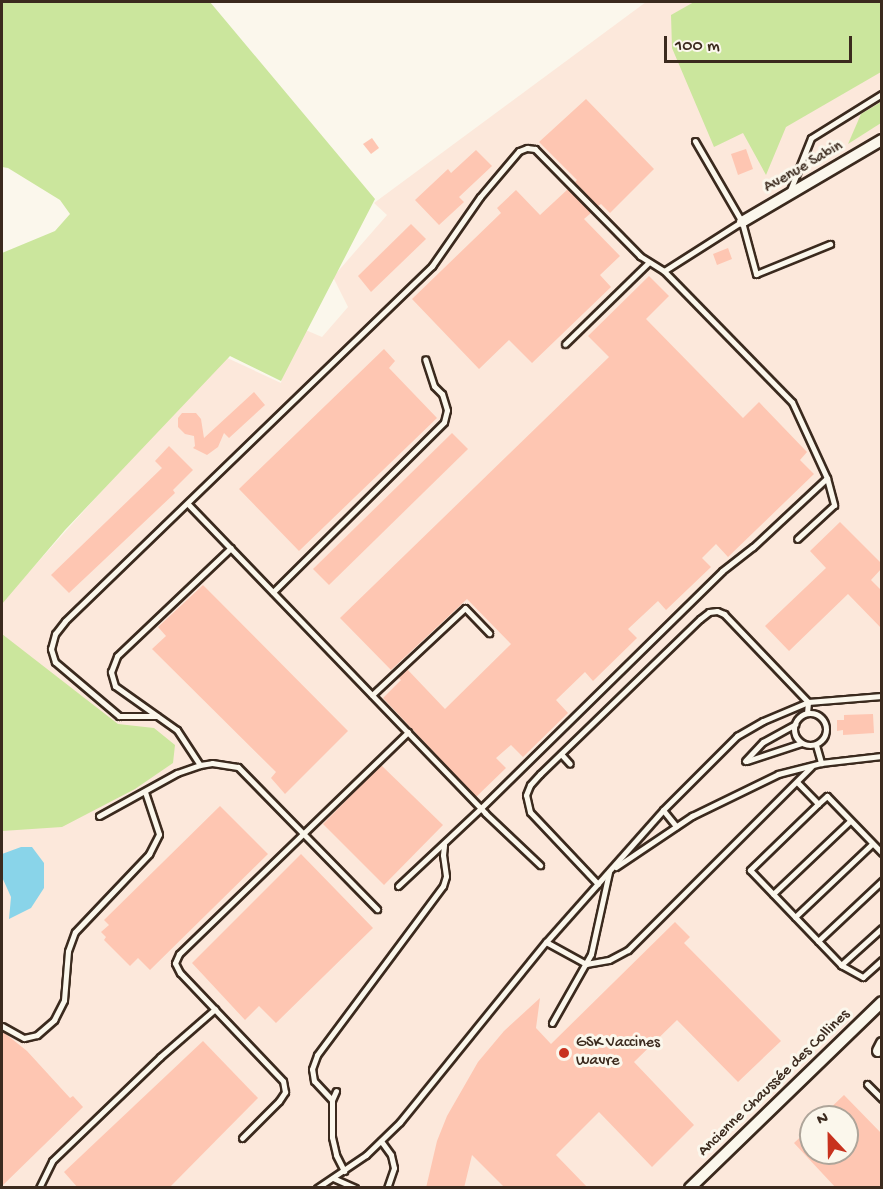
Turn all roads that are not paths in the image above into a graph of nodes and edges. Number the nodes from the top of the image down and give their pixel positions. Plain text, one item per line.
1 (882, 94) edge
2 (882, 140) edge
3 (695, 141) dead end
4 (788, 195) junction
5 (742, 222) junction
6 (830, 243) dead end
7 (650, 262) junction
8 (664, 271) junction
9 (565, 344) dead end
10 (425, 359) dead end
11 (827, 478) junction
12 (188, 504) junction
13 (796, 539) dead end
14 (231, 548) junction
15 (273, 592) junction
16 (489, 633) dead end
17 (372, 695) junction
18 (882, 696) edge
19 (808, 702) junction
20 (807, 713) junction
21 (157, 716) junction
22 (795, 724) junction
23 (408, 732) junction
24 (801, 743) junction
25 (816, 745) junction
26 (561, 754) junction
27 (882, 756) edge
28 (570, 764) dead end
29 (821, 764) junction
30 (200, 765) junction
31 (813, 766) junction
32 (798, 783) junction
33 (145, 792) junction
34 (818, 804) junction
35 (481, 808) junction
36 (663, 810) junction
37 (99, 816) dead end
38 (850, 821) junction
39 (676, 826) junction
40 (304, 833) junction
41 (445, 843) junction
42 (872, 844) junction
43 (882, 853) edge
44 (540, 865) dead end
45 (610, 871) junction
46 (882, 881) edge
47 (598, 884) junction
48 (398, 886) dead end
49 (773, 894) junction
50 (377, 909) dead end
51 (795, 917) junction
52 (882, 928) edge
53 (818, 941) junction
54 (546, 942) junction
55 (882, 960) edge
56 (586, 964) junction
57 (841, 965) junction
58 (881, 1003) edge
59 (215, 1009) junction
60 (552, 1023) dead end
61 (2, 1026) edge
62 (867, 1084) dead end
63 (336, 1091) dead end
64 (882, 1099) edge
65 (332, 1100) junction
66 (242, 1138) dead end
67 (381, 1141) junction
68 (344, 1170) junction
69 (333, 1178) junction
70 (39, 1188) edge
71 (317, 1188) edge
72 (355, 1188) edge
73 (387, 1188) edge
74 (690, 1188) edge

1 - 4 lane
2 - 4 street, Avenue Sabin
3 - 5 lane
4 - 5 street, Avenue Sabin
5 - 6 lane
5 - 8 lane
7 - 8 lane
7 - 9 lane
7 - 12 lane
8 - 11 lane
10 - 15 lane
11 - 13 lane
11 - 35 lane
12 - 14 lane
12 - 21 lane
14 - 15 lane
14 - 21 lane
15 - 17 lane
16 - 17 lane
17 - 23 lane
18 - 19 lane
19 - 20 lane
19 - 26 lane
19 - 36 lane
20 - 22 lane
20 - 25 lane
21 - 30 lane
22 - 24 lane
22 - 24 lane
23 - 35 lane
23 - 40 lane
24 - 25 lane
25 - 29 lane
26 - 28 lane
26 - 47 lane
27 - 29 lane
29 - 31 lane
30 - 33 lane
30 - 40 lane
31 - 32 lane
31 - 39 lane
32 - 34 lane
32 - 56 lane
33 - 37 lane
33 - 61 lane
34 - 38 lane
34 - 49 lane
35 - 41 lane
35 - 44 lane
36 - 39 lane
36 - 45 lane
38 - 42 lane
38 - 49 lane
39 - 45 lane
40 - 50 lane
40 - 59 lane
41 - 48 lane
41 - 65 lane
42 - 43 lane
42 - 51 lane
45 - 47 lane
45 - 56 lane
46 - 53 lane
47 - 54 lane
49 - 51 lane
51 - 53 lane
52 - 57 lane
53 - 57 lane
54 - 56 lane
54 - 67 lane
55 - 57 lane
56 - 60 lane
58 - 74 street, Ancienne Chaussée des Collines
59 - 66 lane
59 - 70 lane
62 - 64 lane
63 - 65 lane
65 - 68 lane
67 - 68 lane
67 - 73 lane
68 - 69 lane
69 - 71 lane
69 - 72 lane

